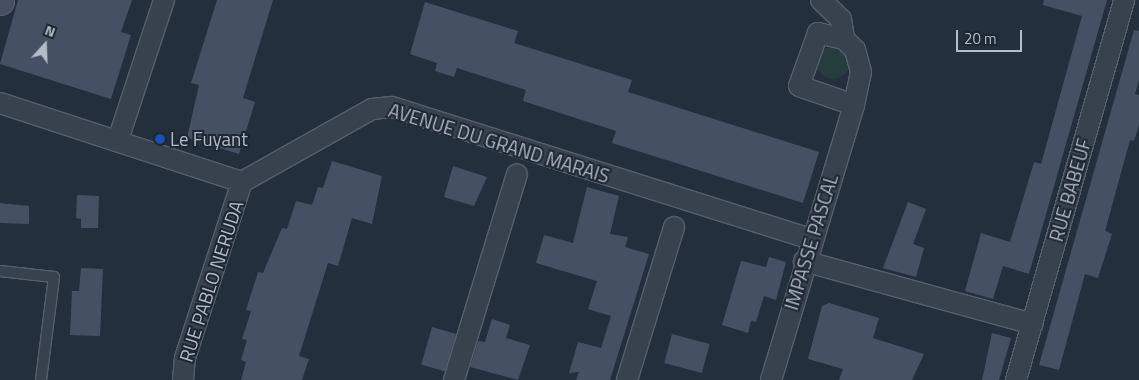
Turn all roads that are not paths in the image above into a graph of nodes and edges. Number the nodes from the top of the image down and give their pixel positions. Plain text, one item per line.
1 (164, 0) edge
2 (821, 0) edge
3 (1124, 0) edge
4 (844, 40) junction
5 (0, 103) edge
6 (854, 105) junction
7 (118, 140) junction
8 (517, 174) dead end
9 (242, 182) junction
10 (674, 227) dead end
11 (810, 239) junction
12 (804, 261) junction
13 (0, 271) edge
14 (1032, 324) junction
15 (41, 380) edge
16 (183, 380) edge
17 (454, 380) edge
18 (627, 380) edge
19 (771, 380) edge
20 (1016, 380) edge

1 - 7 street
2 - 4 street
3 - 14 street, RUE BABEUF
4 - 6 street, IMPASSE PASCAL
4 - 6 street
5 - 7 street
6 - 11 street, IMPASSE PASCAL
7 - 9 street
8 - 17 street
9 - 11 street, AVENUE DU GRAND MARAIS
9 - 16 street, RUE PABLO NERUDA
10 - 18 street
11 - 12 street, IMPASSE PASCAL
12 - 14 street
12 - 19 street, IMPASSE PASCAL
13 - 15 lane
14 - 20 street, RUE BABEUF

